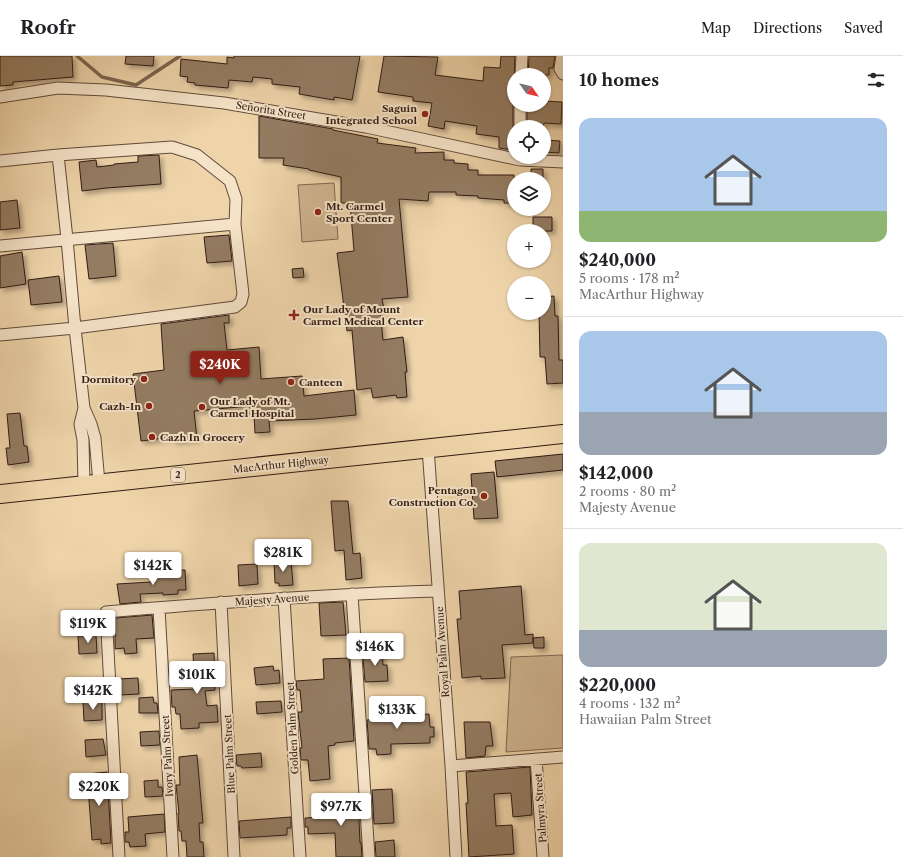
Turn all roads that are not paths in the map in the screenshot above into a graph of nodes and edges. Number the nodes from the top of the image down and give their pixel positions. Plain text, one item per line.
1 (522, 56) edge
2 (562, 56) edge
3 (521, 68) edge
4 (563, 74) edge
5 (0, 97) edge
6 (58, 155) junction
7 (507, 155) edge
8 (0, 161) edge
9 (551, 161) edge
10 (563, 162) edge
11 (235, 224) junction
12 (67, 239) junction
13 (0, 246) edge
14 (74, 328) junction
15 (0, 335) edge
16 (84, 408) junction
17 (563, 434) edge
18 (95, 438) junction
19 (82, 440) junction
20 (428, 448) junction
21 (92, 484) junction
22 (0, 494) edge
23 (438, 591) junction
24 (352, 594) junction
25 (284, 598) junction
26 (221, 602) junction
27 (159, 608) junction
28 (563, 757) edge
29 (536, 759) junction
30 (451, 766) junction
31 (119, 857) edge
32 (173, 857) edge
33 (234, 857) edge
34 (300, 857) edge
35 (369, 857) edge
36 (456, 857) edge
37 (543, 857) edge

1 - 3 street
2 - 4 street
5 - 7 street, Señorita Street
6 - 8 street
6 - 11 street
6 - 12 street
9 - 10 street, Señorita Street
11 - 12 street
11 - 14 street
12 - 13 street
12 - 14 street
14 - 15 street
14 - 16 street
16 - 18 street
16 - 19 street
17 - 20 highway, MacArthur Highway / 2
18 - 19 street
18 - 21 street
19 - 21 street
20 - 21 highway, MacArthur Highway / 2
20 - 23 street, Royal Palm Avenue
21 - 22 highway, MacArthur Highway / 2
23 - 24 street, Majesty Avenue
23 - 30 street, Royal Palm Avenue
24 - 25 street, Majesty Avenue
24 - 35 street
25 - 26 street, Majesty Avenue
25 - 34 street, Golden Palm Street
26 - 27 street, Majesty Avenue
26 - 33 street, Blue Palm Street
27 - 31 street, Majesty Avenue
27 - 32 street, Ivory Palm Street
28 - 29 street
29 - 30 street
29 - 37 street, Palmyra Street
30 - 36 street, Royal Palm Avenue

